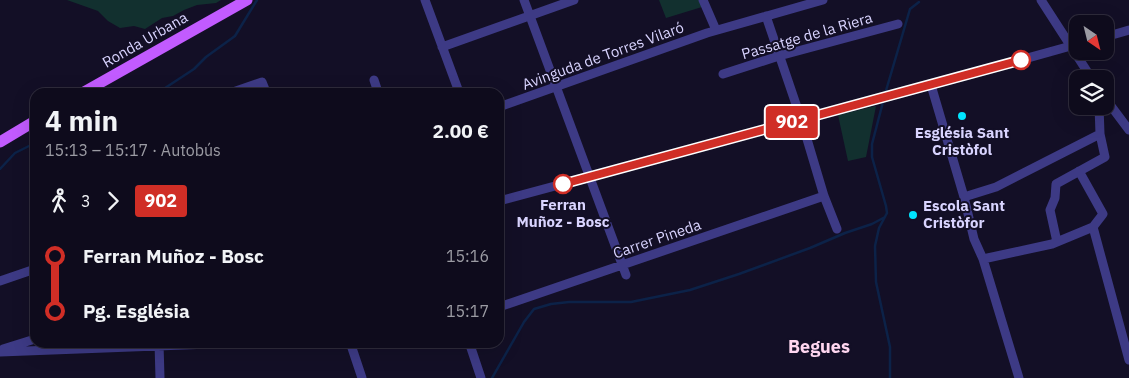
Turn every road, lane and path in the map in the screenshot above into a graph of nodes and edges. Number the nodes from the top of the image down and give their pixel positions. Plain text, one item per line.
1 (247, 0) edge
2 (425, 0) edge
3 (524, 0) edge
4 (574, 0) edge
5 (703, 0) edge
6 (824, 0) edge
7 (1041, 0) edge
8 (530, 16) junction
9 (766, 16) junction
10 (898, 24) dead end
11 (716, 30) junction
12 (1129, 30) edge
13 (1114, 34) edge
14 (1069, 36) edge
15 (1069, 46) edge
16 (442, 47) junction
17 (779, 56) junction
18 (723, 74) dead end
19 (374, 80) dead end
20 (931, 85) junction
21 (91, 88) edge
22 (245, 88) edge
23 (264, 88) edge
24 (377, 88) edge
25 (457, 88) edge
26 (556, 88) junction
27 (504, 105) edge
28 (1114, 111) edge
29 (1099, 115) edge
30 (801, 119) junction
31 (30, 125) edge
32 (1129, 130) edge
33 (1100, 134) junction
34 (0, 142) edge
35 (1079, 171) junction
36 (589, 177) junction
37 (824, 196) junction
38 (964, 197) junction
39 (504, 200) edge
40 (1093, 227) junction
41 (837, 229) dead end
42 (1056, 242) junction
43 (983, 259) junction
44 (622, 266) junction
45 (30, 271) edge
46 (626, 275) dead end
47 (0, 281) edge
48 (504, 305) edge
49 (30, 342) edge
50 (80, 348) edge
51 (159, 348) edge
52 (352, 348) edge
53 (471, 348) edge
54 (0, 351) edge
55 (1129, 360) edge
56 (160, 378) edge
57 (362, 378) edge
58 (481, 378) edge
59 (1019, 378) edge

1 - 21 main road, Ronda Urbana
2 - 16 street
3 - 8 street
4 - 8 street
5 - 11 street
6 - 9 street, Avinguda de Torres Vilaró
7 - 14 street
8 - 16 street
8 - 26 street
9 - 11 street, Avinguda de Torres Vilaró
9 - 17 street
10 - 17 street, Passatge de la Riera
11 - 26 street, Avinguda de Torres Vilaró
12 - 13 street
15 - 20 street
16 - 25 street
17 - 18 street, Passatge de la Riera
17 - 30 street
19 - 24 street
20 - 30 street
20 - 38 street
22 - 23 street
26 - 27 street, Avinguda de Torres Vilaró
26 - 36 street
28 - 32 street
29 - 33 street
30 - 36 street
30 - 37 street
31 - 34 main road
33 - 35 street
33 - 38 street
35 - 40 street
35 - 42 street
36 - 39 street
36 - 44 street
37 - 41 street
37 - 44 street, Carrer Pineda
38 - 43 street
40 - 42 street
40 - 55 street
42 - 43 street
43 - 59 street
44 - 46 street
44 - 48 street, Carrer Pineda
45 - 47 street
49 - 54 street
50 - 54 street
51 - 56 street
52 - 57 street
53 - 58 street

